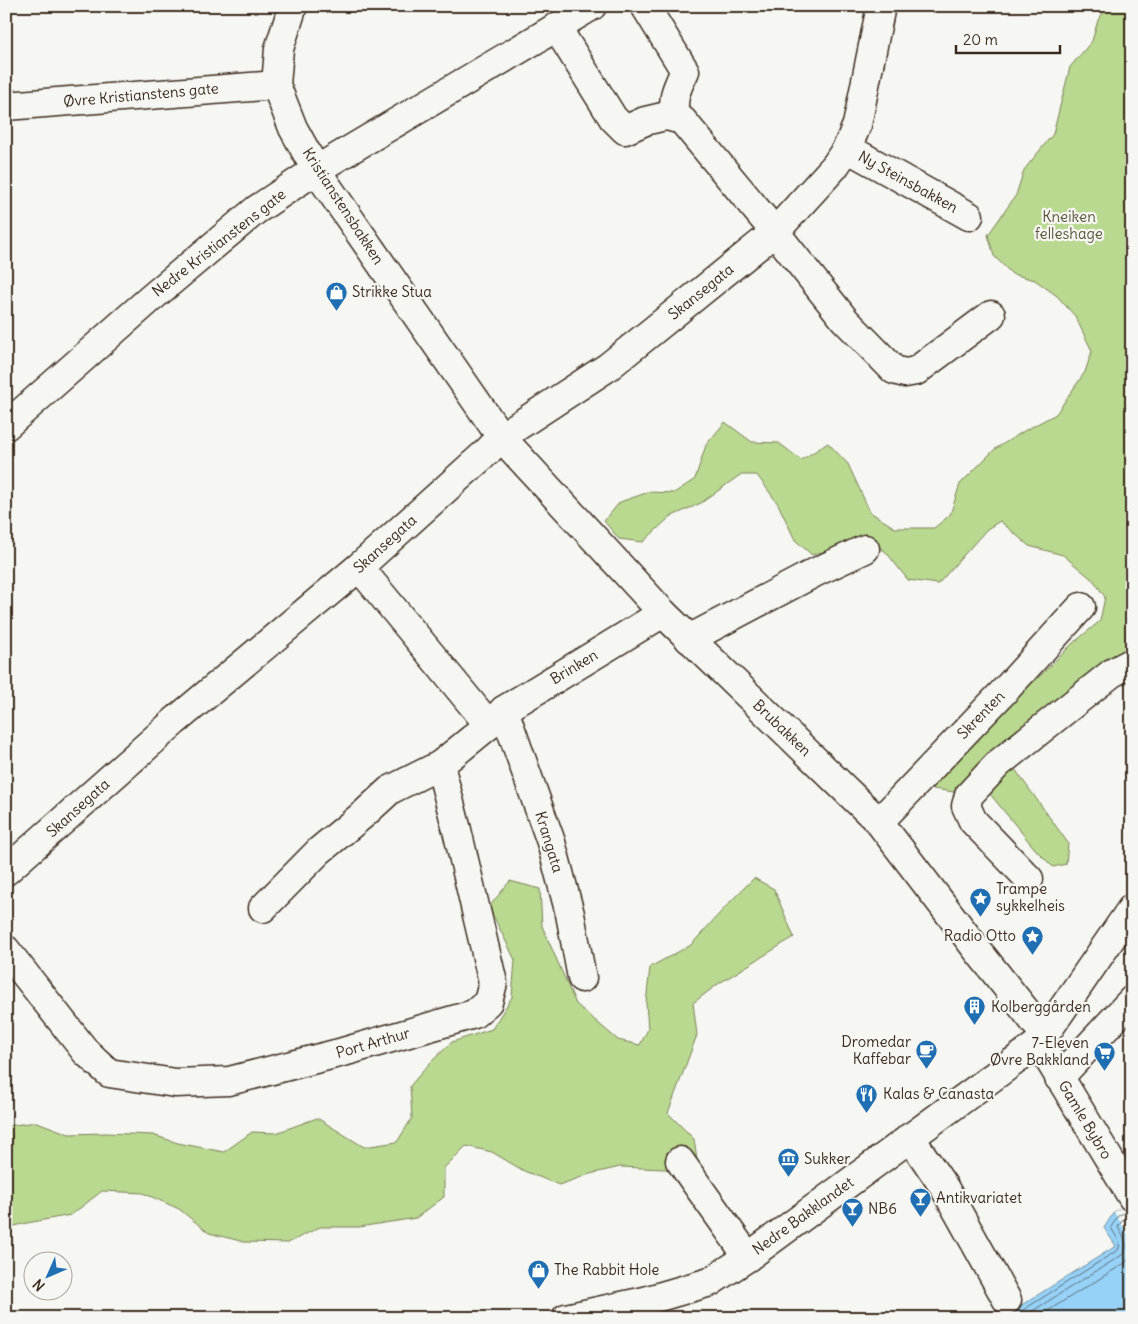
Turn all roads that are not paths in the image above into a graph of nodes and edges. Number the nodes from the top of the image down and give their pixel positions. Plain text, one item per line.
1 (293, 6) edge
2 (592, 6) edge
3 (645, 6) edge
4 (881, 6) edge
5 (557, 28) junction
6 (276, 84) junction
7 (6, 106) edge
8 (674, 118) junction
9 (847, 148) junction
10 (316, 170) junction
11 (969, 216) dead end
12 (775, 232) junction
13 (991, 315) dead end
14 (6, 426) edge
15 (501, 437) junction
16 (865, 549) dead end
17 (360, 567) junction
18 (1081, 607) dead end
19 (663, 613) junction
20 (690, 639) junction
21 (1131, 663) edge
22 (496, 718) junction
23 (440, 765) junction
24 (879, 822) junction
25 (6, 871) edge
26 (1029, 879) dead end
27 (263, 908) dead end
28 (1132, 908) edge
29 (6, 950) edge
30 (582, 978) dead end
31 (1132, 1000) edge
32 (1042, 1039) junction
33 (1059, 1078) junction
34 (910, 1137) junction
35 (680, 1161) dead end
36 (1132, 1197) edge
37 (748, 1256) junction
38 (1007, 1300) dead end
39 (566, 1318) edge

1 - 6 street, Kristianstensbakken
2 - 5 street, Nedre Kristianstens gate
3 - 8 street
4 - 9 street, Skansegata
5 - 8 street
5 - 10 street, Nedre Kristianstens gate
6 - 7 street, Øvre Kristianstens gate
6 - 10 street, Kristianstensbakken
8 - 12 street
9 - 11 street, Ny Steinsbakken
9 - 12 street, Skansegata
10 - 14 street, Nedre Kristianstens gate
10 - 15 street, Kristianstensbakken
12 - 13 street
12 - 15 street, Skansegata
15 - 17 street, Skansegata
15 - 19 street, Brubakken
16 - 20 street
17 - 22 street, Krangata
17 - 25 street, Skansegata
18 - 24 street, Skrenten
19 - 20 street, Brubakken
19 - 22 street, Brinken
20 - 24 street, Brubakken
21 - 26 street
22 - 23 street
22 - 30 street, Krangata
23 - 27 street
23 - 29 street, Port Arthur
24 - 32 street, Brubakken
28 - 32 street, Nedre Bakklandet
31 - 33 street
32 - 33 street, Gamle Bybro
32 - 34 street, Nedre Bakklandet
33 - 36 street, Gamle Bybro
34 - 37 street, Nedre Bakklandet
34 - 38 street
35 - 37 street
37 - 39 street, Nedre Bakklandet

